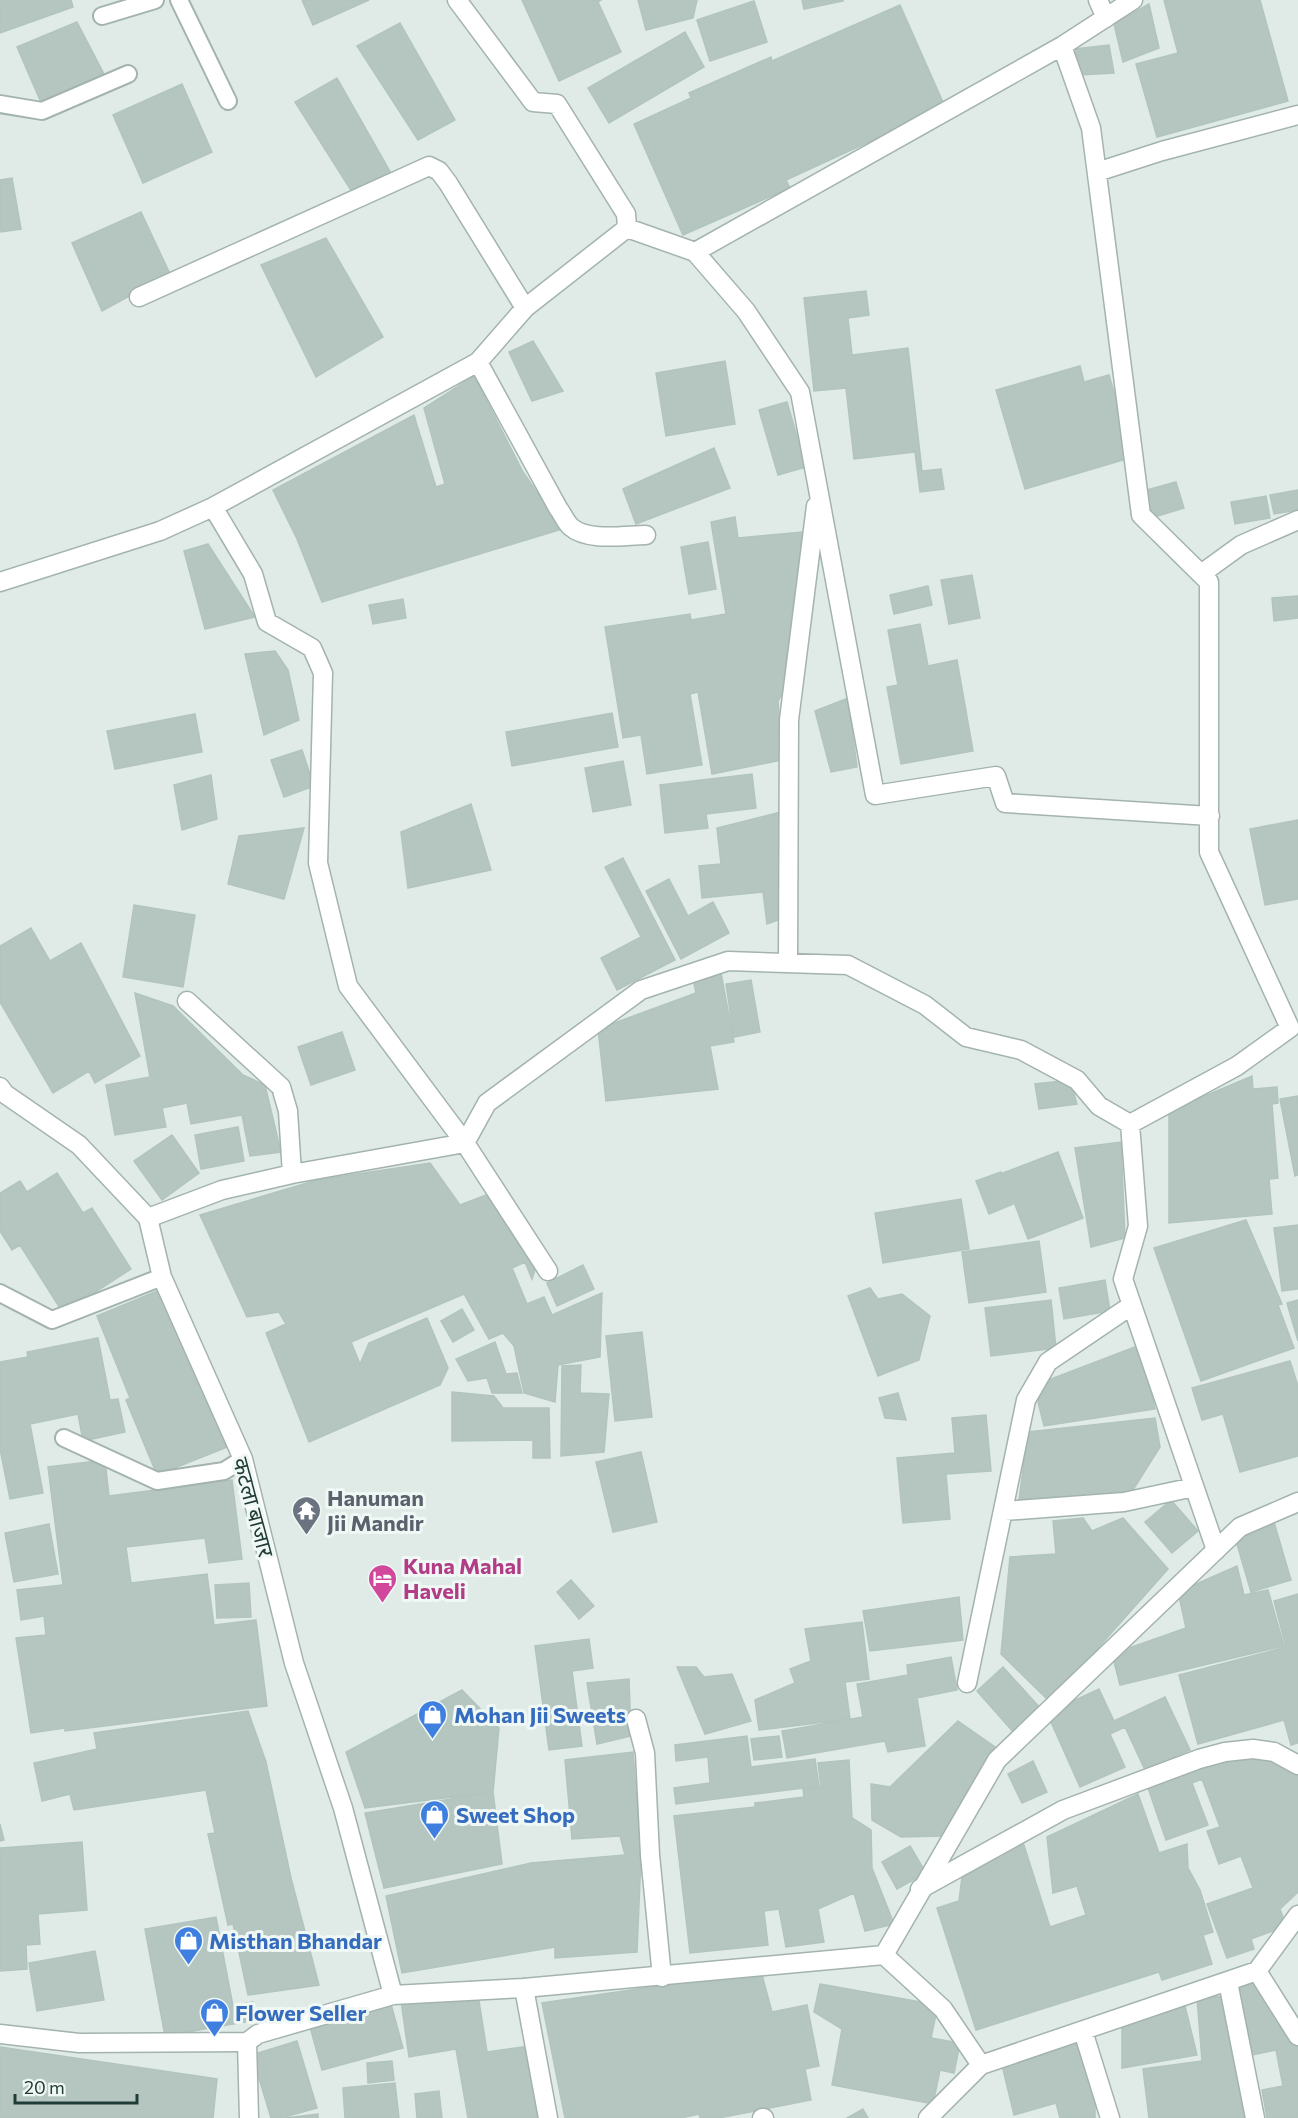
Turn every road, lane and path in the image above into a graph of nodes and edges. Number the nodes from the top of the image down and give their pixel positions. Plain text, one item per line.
1 (155, 0) edge
2 (179, 0) edge
3 (457, 0) edge
4 (1098, 0) edge
5 (1133, 0) edge
6 (102, 16) dead end
7 (1106, 18) junction
8 (1062, 46) junction
9 (128, 74) dead end
10 (228, 101) dead end
11 (0, 104) edge
12 (1298, 115) edge
13 (1097, 172) junction
14 (627, 228) junction
15 (695, 252) junction
16 (139, 297) dead end
17 (525, 308) junction
18 (478, 362) junction
19 (818, 489) junction
20 (213, 507) junction
21 (1298, 520) edge
22 (646, 536) dead end
23 (1201, 574) junction
24 (0, 582) edge
25 (1210, 816) junction
26 (788, 963) junction
27 (187, 1001) dead end
28 (1294, 1025) edge
29 (0, 1087) edge
30 (1130, 1124) junction
31 (465, 1143) junction
32 (292, 1174) junction
33 (148, 1218) junction
34 (548, 1271) dead end
35 (162, 1277) junction
36 (0, 1293) edge
37 (1132, 1305) junction
38 (64, 1438) dead end
39 (243, 1459) junction
40 (1194, 1487) junction
41 (1298, 1502) edge
42 (1004, 1511) junction
43 (1216, 1550) junction
44 (967, 1683) dead end
45 (636, 1719) dead end
46 (1298, 1765) edge
47 (921, 1888) junction
48 (1298, 1915) edge
49 (884, 1955) junction
50 (1257, 1971) junction
51 (663, 1977) junction
52 (1228, 1982) junction
53 (525, 1988) junction
54 (393, 1995) junction
55 (1083, 2031) junction
56 (0, 2034) edge
57 (1298, 2036) edge
58 (247, 2042) junction
59 (981, 2065) junction
60 (249, 2118) edge
61 (548, 2118) edge
62 (928, 2118) edge
63 (1110, 2118) edge
64 (1255, 2118) edge

1 - 6 lane
2 - 10 lane
3 - 14 street
4 - 7 street
5 - 7 street
7 - 8 street
8 - 13 street
8 - 15 street
9 - 11 lane
12 - 13 street
13 - 23 street
14 - 15 street
14 - 17 street
15 - 19 street
16 - 17 street
17 - 18 street
18 - 20 street
18 - 22 street
19 - 25 street
19 - 26 street
20 - 24 street
20 - 31 street
21 - 23 street
23 - 25 street
25 - 28 street
26 - 30 street
26 - 31 street
27 - 32 street
28 - 30 street
29 - 33 street
30 - 37 street
31 - 32 street
31 - 34 street
32 - 33 street
33 - 35 street, कटला बाजार
35 - 36 lane
35 - 39 street, कटला बाजार
37 - 40 street
37 - 42 street
38 - 39 lane
39 - 54 street, कटला बाजार
40 - 42 street
40 - 43 street
41 - 43 street
42 - 44 street
43 - 47 street
45 - 51 street
46 - 47 street
47 - 49 street
48 - 50 street
49 - 51 street
49 - 59 street
50 - 52 street
50 - 57 street
51 - 53 street
52 - 55 street
52 - 64 street
53 - 54 street
53 - 61 street
54 - 58 street
55 - 59 street
55 - 63 street
56 - 58 street
58 - 60 street
59 - 62 street

